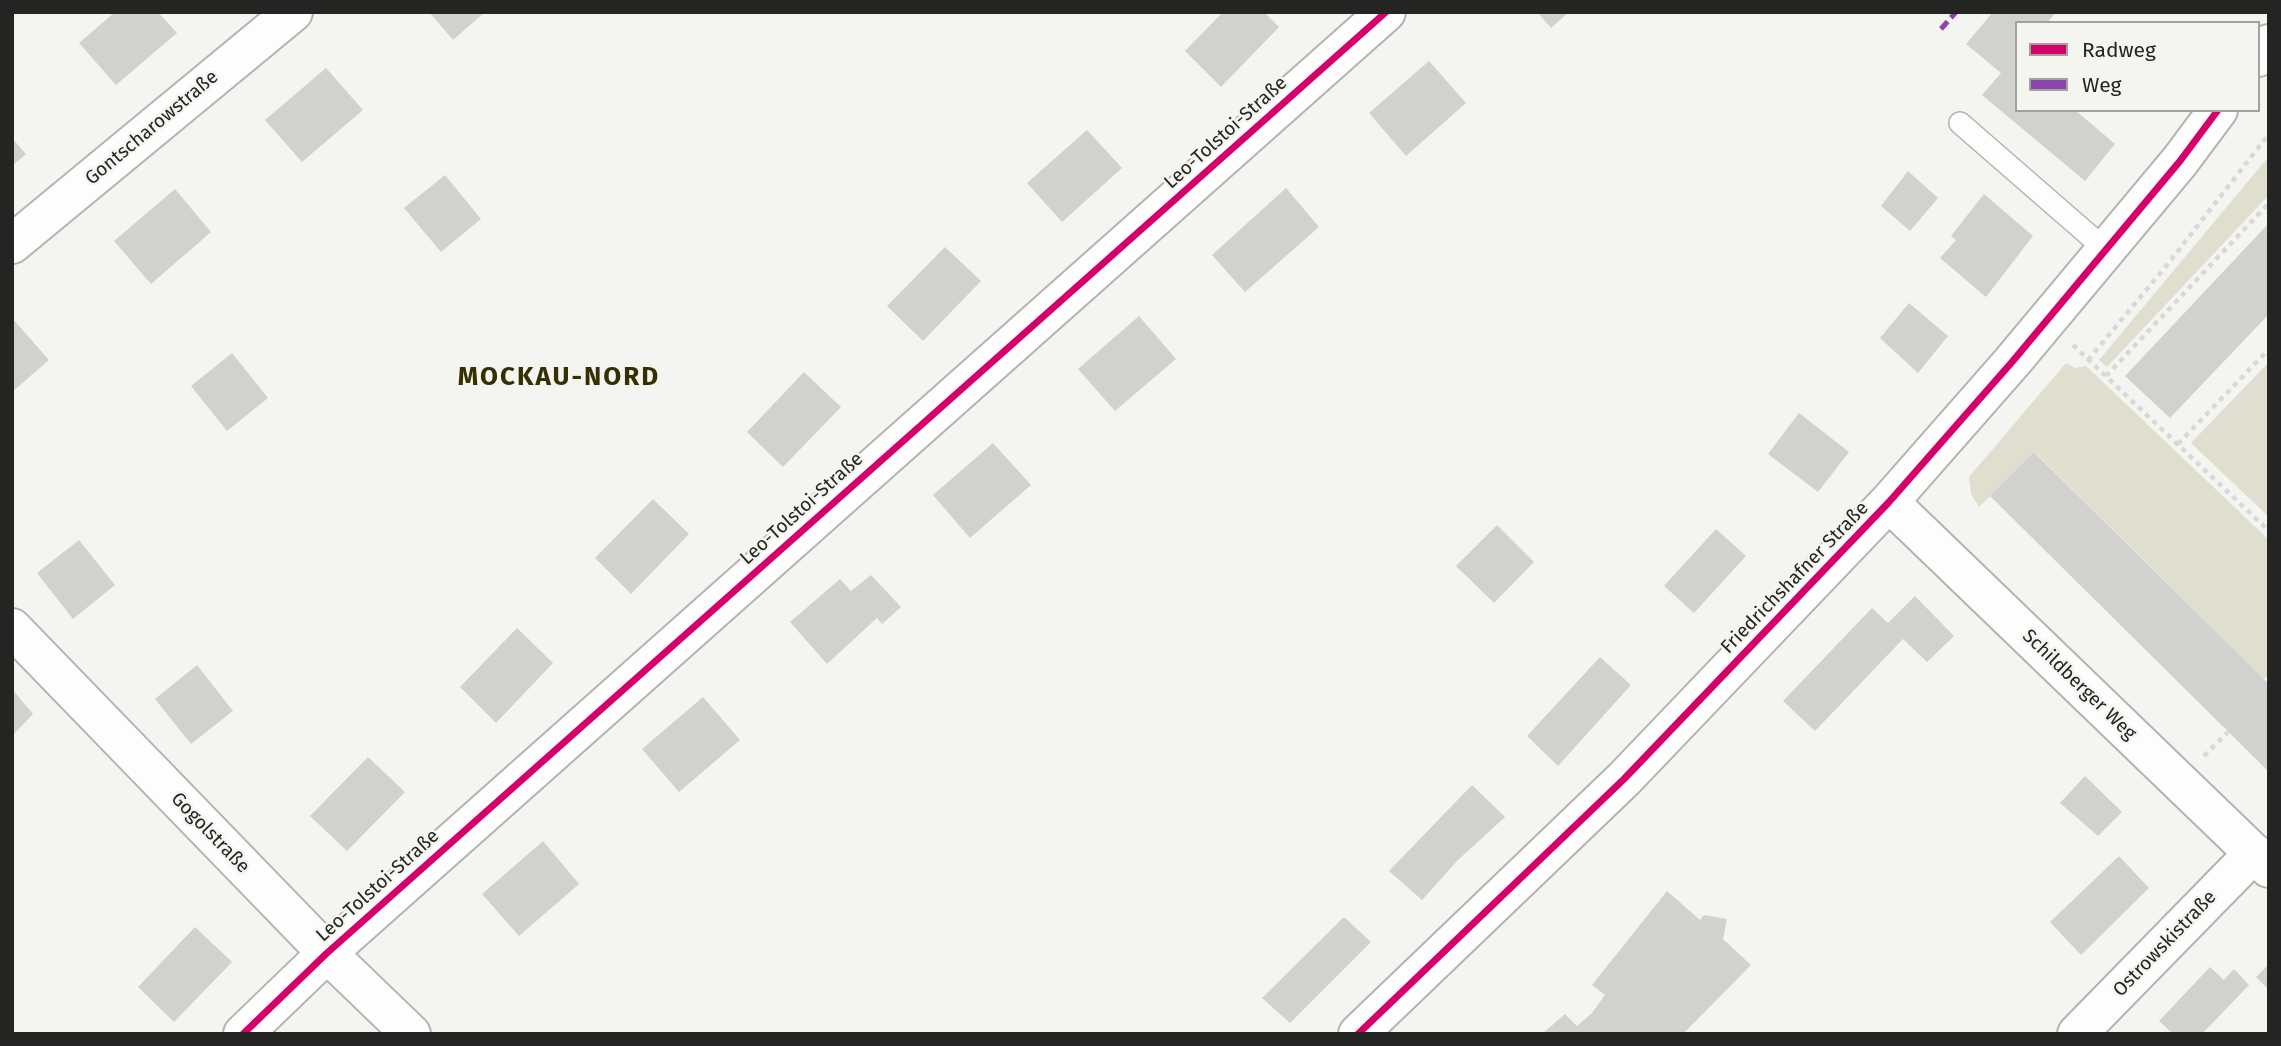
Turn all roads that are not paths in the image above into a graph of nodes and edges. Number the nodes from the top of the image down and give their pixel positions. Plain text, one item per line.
1 (293, 12) edge
2 (1385, 12) edge
3 (2217, 112) edge
4 (1960, 123) dead end
5 (12, 244) edge
6 (2106, 250) junction
7 (1889, 502) junction
8 (12, 628) edge
9 (2261, 861) edge
10 (327, 953) junction
11 (243, 1034) edge
12 (411, 1034) edge
13 (1358, 1034) edge
14 (2077, 1034) edge

1 - 5 street, Gontscharowstraße
2 - 10 street, Leo-Tolstoi-Straße
3 - 6 street, Friedrichshafner Straße
4 - 6 lane
6 - 7 street, Friedrichshafner Straße
7 - 9 street, Schildberger Weg
7 - 13 street, Friedrichshafner Straße
8 - 10 street, Gogolstraße
9 - 14 street, Ostrowskistraße
10 - 11 street, Leo-Tolstoi-Straße
10 - 12 street, Gogolstraße

